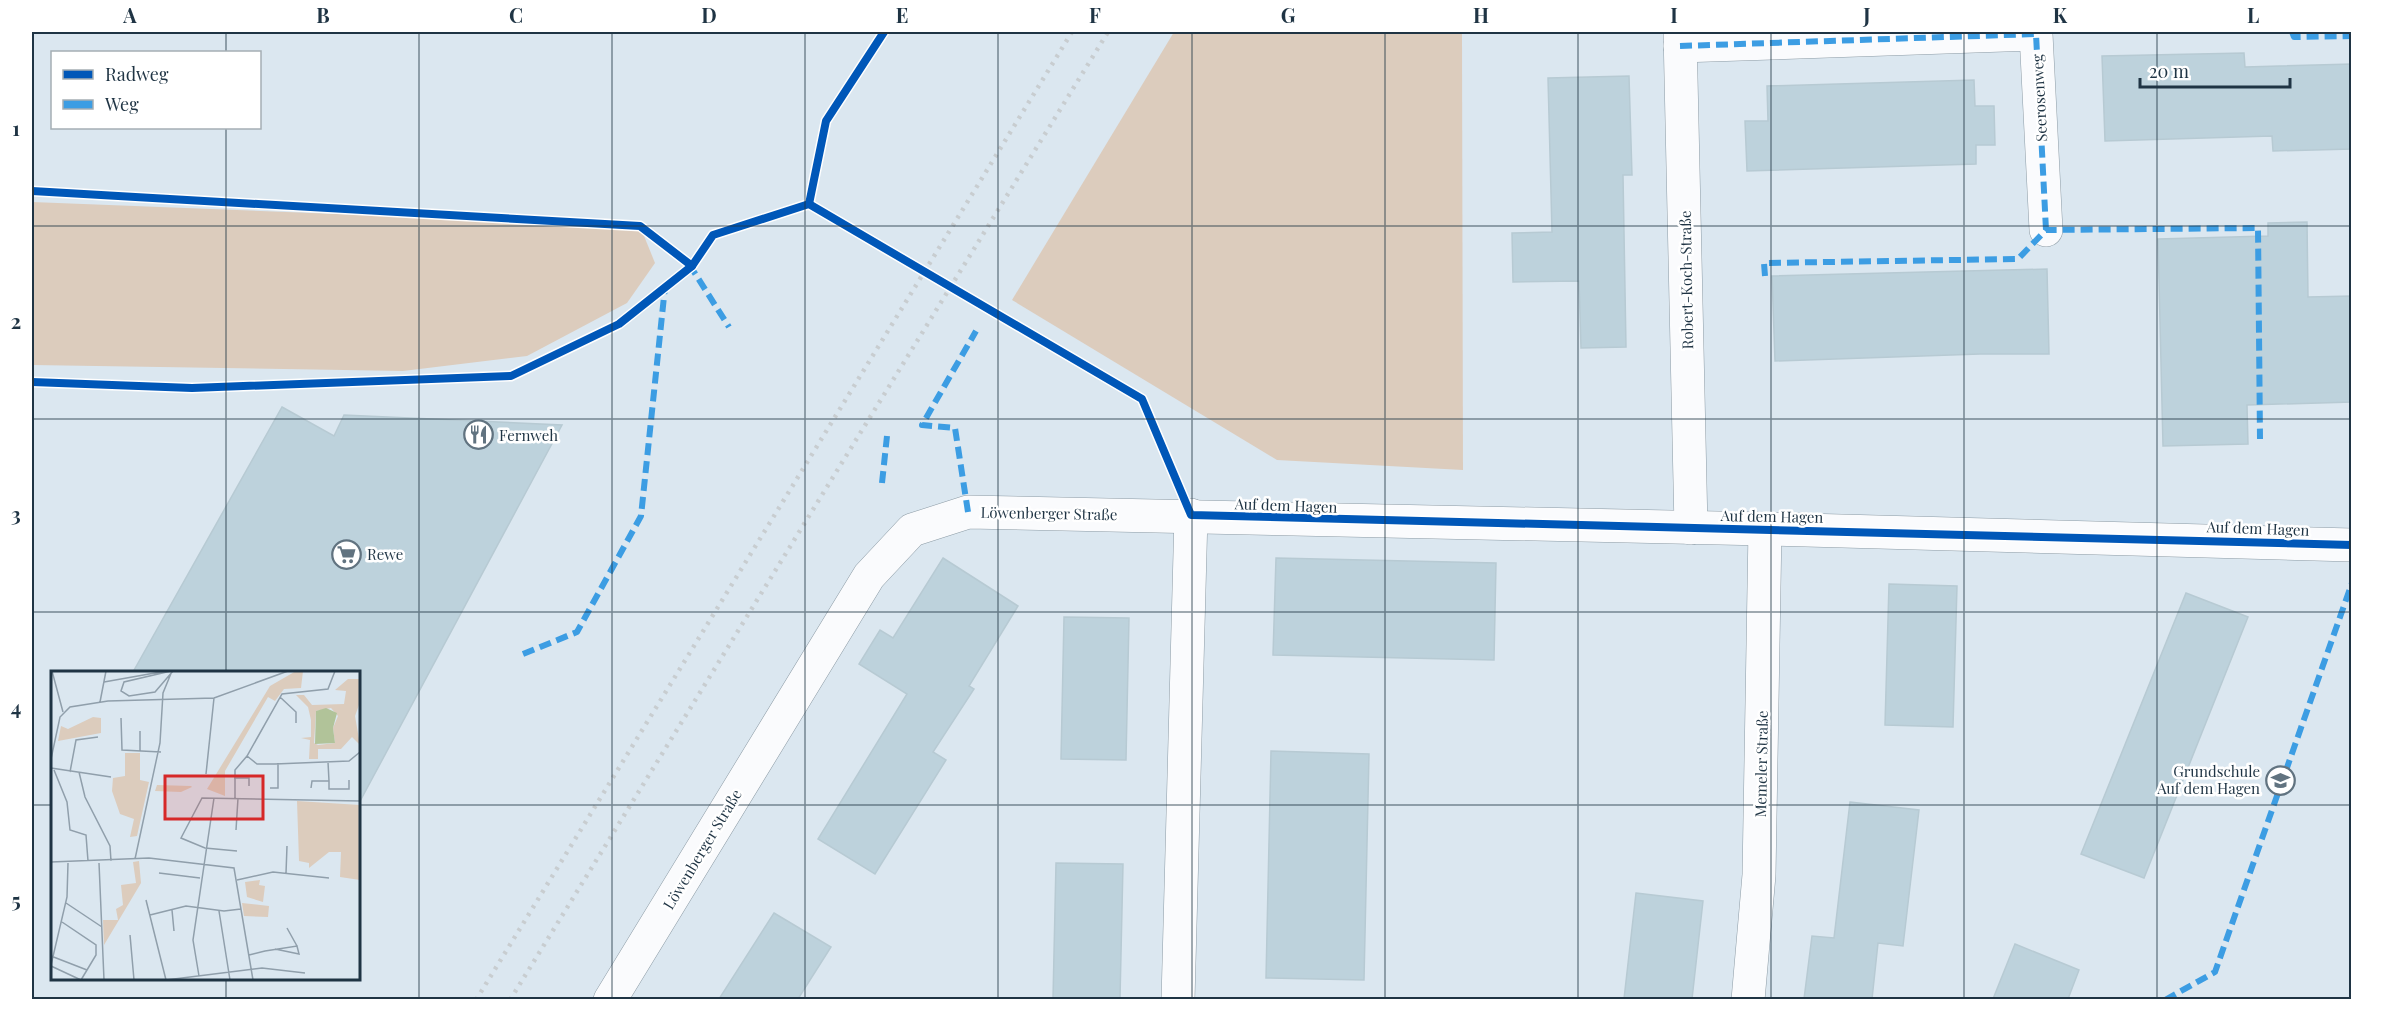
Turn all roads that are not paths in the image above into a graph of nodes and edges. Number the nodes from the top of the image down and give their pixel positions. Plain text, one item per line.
1 (1680, 39) edge
2 (2046, 230) dead end
3 (1191, 515) junction
4 (1691, 528) junction
5 (1765, 528) junction
6 (2352, 545) edge
7 (610, 999) edge
8 (1178, 999) edge
9 (1748, 999) edge

1 - 2 street, Seerosenweg
1 - 4 street, Robert-Koch-Straße
3 - 4 street, Auf dem Hagen
3 - 7 street, Löwenberger Straße
3 - 8 street
4 - 5 street, Auf dem Hagen
5 - 6 street, Auf dem Hagen
5 - 9 street, Memeler Straße

